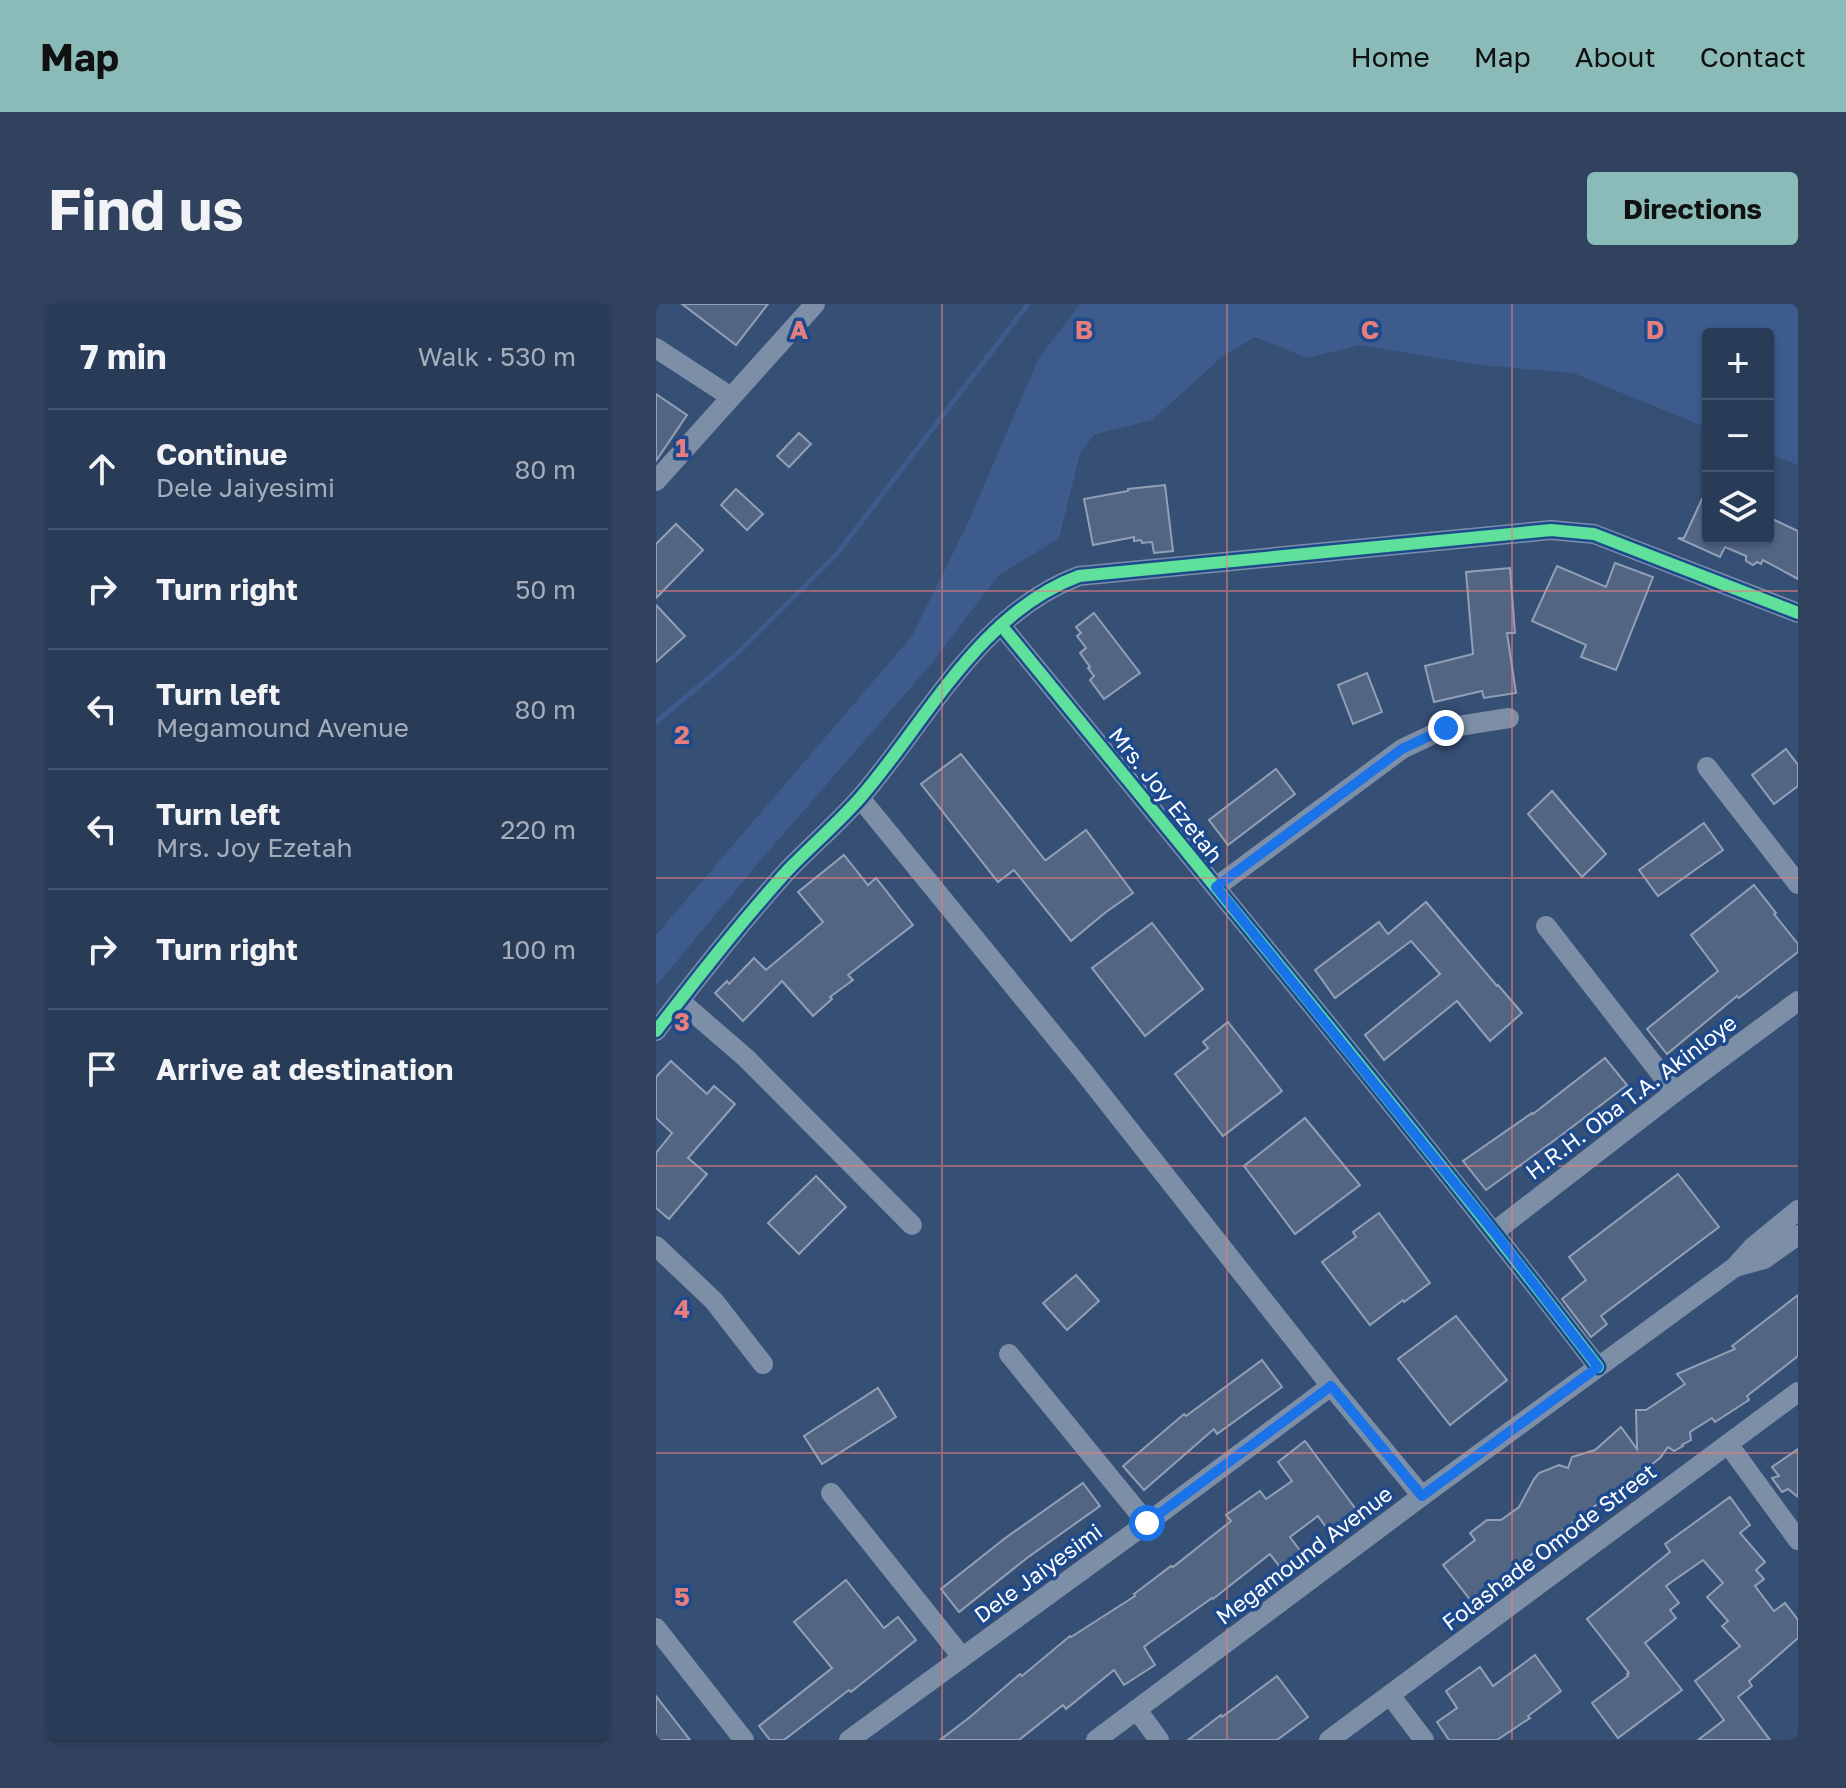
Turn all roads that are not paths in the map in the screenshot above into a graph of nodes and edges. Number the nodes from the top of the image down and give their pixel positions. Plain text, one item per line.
1 (815, 304) edge
2 (656, 348) edge
3 (731, 397) junction
4 (656, 481) edge
5 (1798, 613) edge
6 (1001, 625) junction
7 (1509, 718) dead end
8 (1707, 767) dead end
9 (860, 798) junction
10 (1798, 884) edge
11 (1216, 887) junction
12 (1546, 926) dead end
13 (680, 1001) junction
14 (1798, 1001) edge
15 (656, 1031) edge
16 (1675, 1092) junction
17 (1798, 1210) edge
18 (912, 1225) dead end
19 (1494, 1232) junction
20 (1798, 1235) edge
21 (656, 1246) edge
22 (1735, 1267) junction
23 (1009, 1354) dead end
24 (763, 1364) dead end
25 (1598, 1367) junction
26 (1331, 1386) junction
27 (1798, 1392) edge
28 (1728, 1444) junction
29 (831, 1493) dead end
30 (1422, 1496) junction
31 (1147, 1523) junction
32 (1798, 1540) edge
33 (656, 1628) edge
34 (962, 1657) junction
35 (1390, 1695) junction
36 (1137, 1710) junction
37 (744, 1740) edge
38 (849, 1740) edge
39 (1096, 1740) edge
40 (1159, 1740) edge
41 (1329, 1740) edge
42 (1424, 1740) edge

1 - 3 street
2 - 3 street
3 - 4 street
5 - 6 street
6 - 9 street
6 - 11 street, Mrs. Joy Ezetah
7 - 11 street
8 - 10 street
9 - 13 street
9 - 26 street
11 - 19 street, Mrs. Joy Ezetah
12 - 16 street
13 - 15 street
13 - 18 street
14 - 16 street, H.R.H. Oba T.A. Akinloye
16 - 19 street, H.R.H. Oba T.A. Akinloye
17 - 22 street, Megamound Avenue
19 - 25 street, Mrs. Joy Ezetah
20 - 22 street, Megamound Avenue
21 - 24 street
22 - 25 street, Megamound Avenue
23 - 31 street
25 - 30 street, Megamound Avenue
26 - 30 street
26 - 31 street, Dele Jaiyesimi
27 - 28 street, Folashade Omode Street
28 - 32 street
28 - 35 street, Folashade Omode Street
29 - 34 street
30 - 36 street, Megamound Avenue
31 - 34 street, Dele Jaiyesimi
33 - 37 street
34 - 38 street, Dele Jaiyesimi
35 - 41 street, Folashade Omode Street
35 - 42 street
36 - 39 street, Megamound Avenue
36 - 40 street

